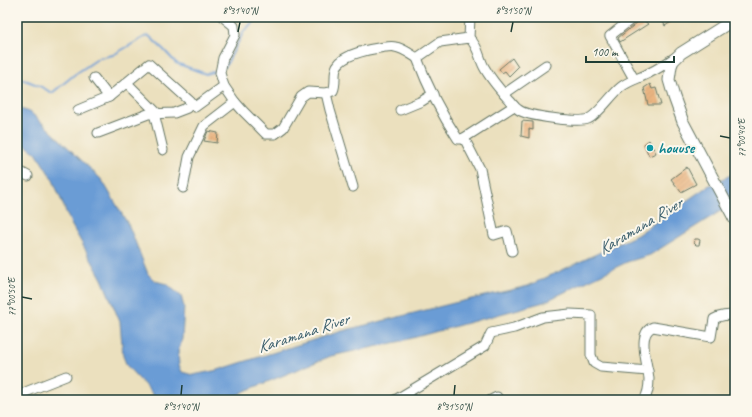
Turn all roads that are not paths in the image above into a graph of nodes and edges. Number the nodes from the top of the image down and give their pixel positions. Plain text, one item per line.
1 (223, 17) edge
2 (470, 17) edge
3 (634, 17) edge
4 (735, 19) edge
5 (469, 38) junction
6 (682, 54) junction
7 (417, 58) junction
8 (546, 65) dead end
9 (94, 78) dead end
10 (634, 79) junction
11 (127, 83) junction
12 (224, 86) junction
13 (326, 93) junction
14 (433, 94) junction
15 (504, 94) junction
16 (109, 98) junction
17 (235, 102) junction
18 (191, 106) junction
19 (514, 106) junction
20 (78, 110) dead end
21 (400, 110) dead end
22 (156, 113) junction
23 (98, 133) dead end
24 (464, 138) junction
25 (162, 150) dead end
26 (17, 170) edge
27 (28, 176) dead end
28 (353, 187) dead end
29 (183, 188) dead end
30 (735, 220) edge
31 (512, 251) dead end
32 (735, 316) edge
33 (648, 371) junction
34 (66, 376) dead end
35 (17, 397) edge
36 (395, 400) edge
37 (644, 400) edge

1 - 12 street
2 - 5 street
3 - 10 street
4 - 6 main road
5 - 7 street
5 - 15 street
6 - 10 street
6 - 30 main road
7 - 13 street
7 - 14 street
8 - 15 street
9 - 16 street
10 - 19 street
11 - 16 street
11 - 18 street
11 - 22 street
12 - 17 street
12 - 18 street
13 - 17 street
13 - 28 street
14 - 21 street
14 - 24 street
15 - 19 street
16 - 20 street
17 - 29 street
18 - 22 street
19 - 24 street
22 - 23 street
22 - 25 street
24 - 31 street
26 - 27 street
32 - 33 street
33 - 36 street
33 - 37 street
34 - 35 street

